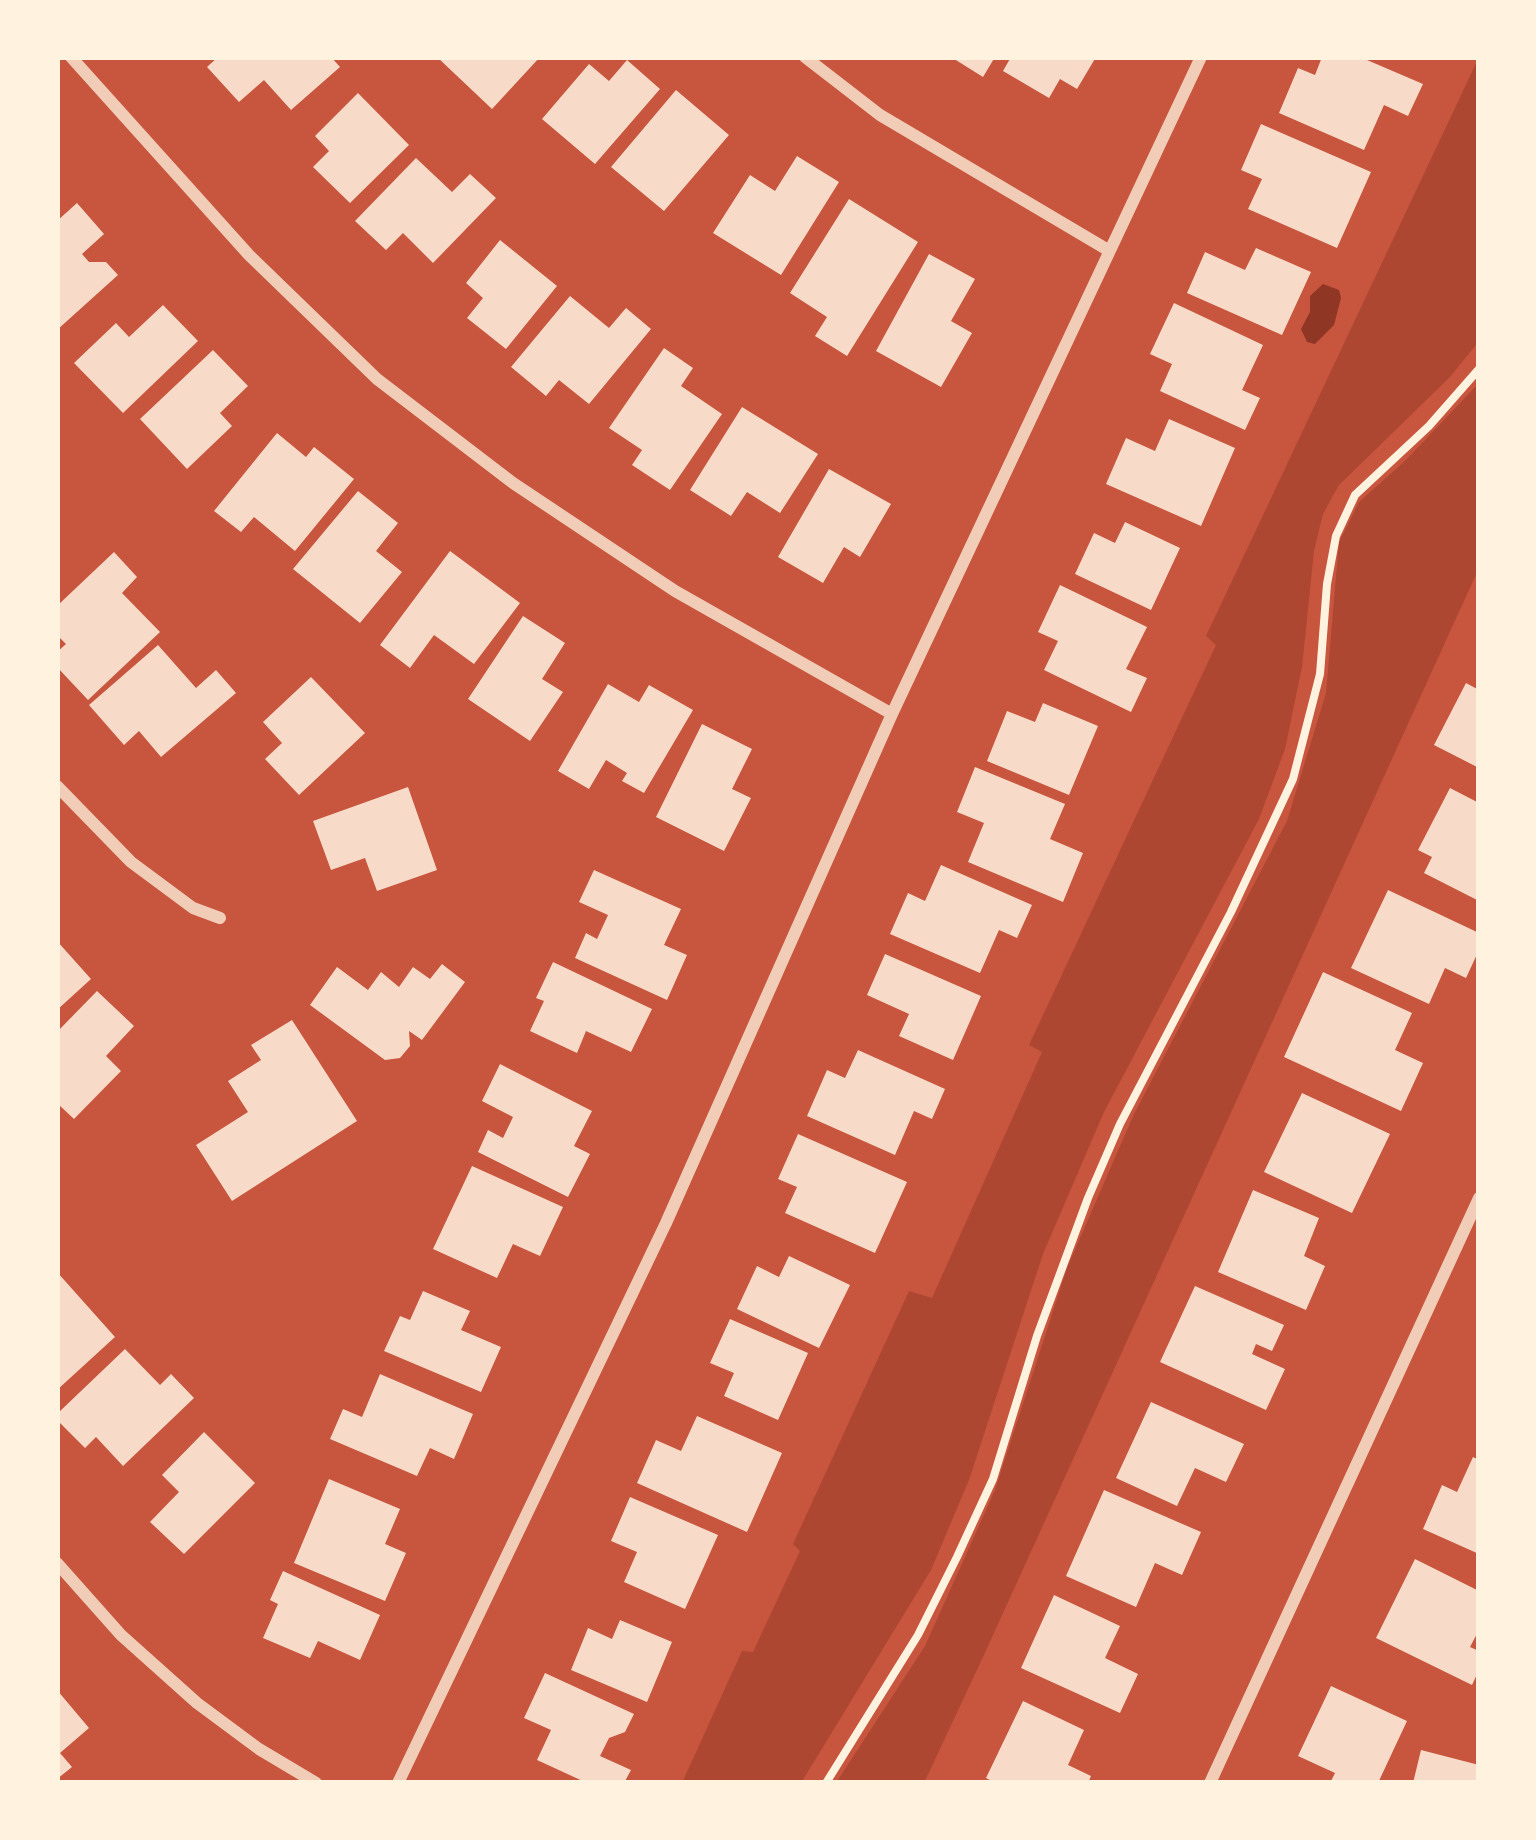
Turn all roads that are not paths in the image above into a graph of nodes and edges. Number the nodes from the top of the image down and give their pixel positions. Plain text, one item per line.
1 (71, 57) edge
2 (805, 57) edge
3 (1202, 57) edge
4 (1108, 250) junction
5 (892, 714) junction
6 (57, 787) edge
7 (220, 918) dead end
8 (1479, 1198) edge
9 (57, 1563) edge
10 (316, 1783) edge
11 (398, 1783) edge
12 (1210, 1783) edge

1 - 5 street
2 - 4 street
3 - 4 street
4 - 5 street
5 - 11 street
6 - 7 street
8 - 12 street
9 - 10 street

